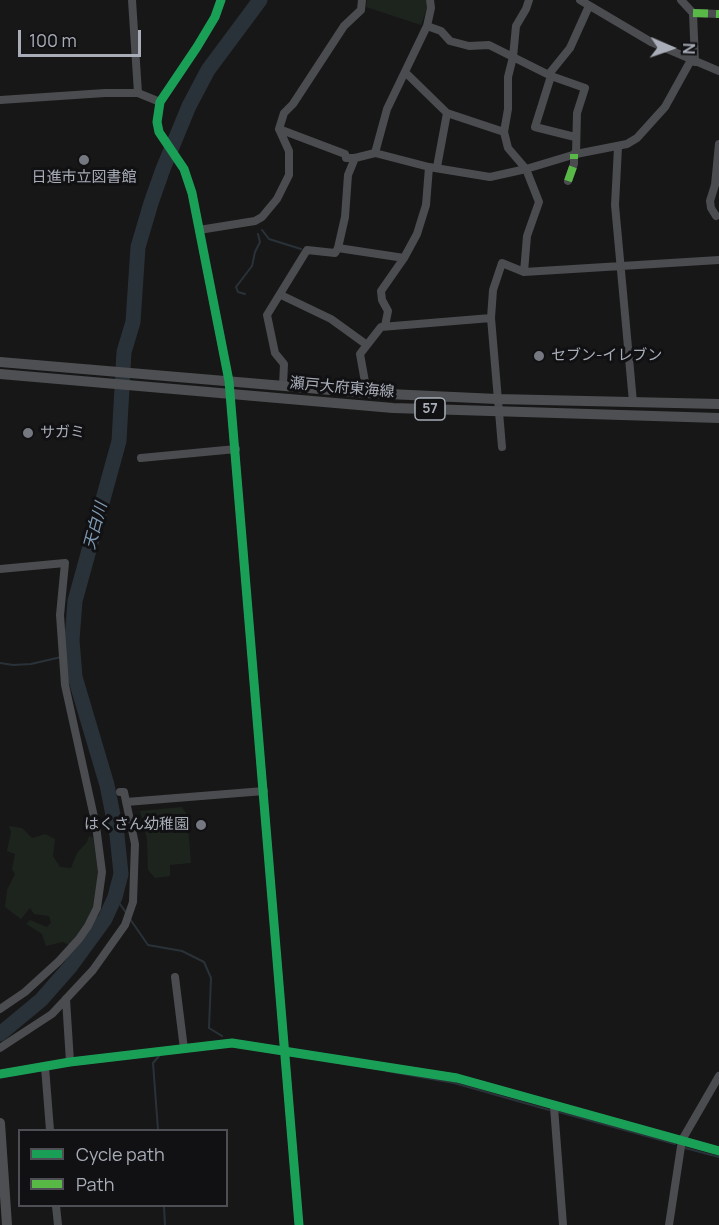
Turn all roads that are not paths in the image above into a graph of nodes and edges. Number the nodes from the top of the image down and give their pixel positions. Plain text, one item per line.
1 (132, 0) edge
2 (221, 0) edge
3 (362, 0) edge
4 (430, 0) edge
5 (529, 0) edge
6 (580, 0) edge
7 (681, 0) edge
8 (588, 6) junction
9 (693, 13) junction
10 (719, 14) edge
11 (427, 26) junction
12 (513, 57) junction
13 (693, 61) junction
14 (719, 71) edge
15 (406, 73) junction
16 (550, 75) junction
17 (138, 93) junction
18 (0, 100) edge
19 (160, 102) junction
20 (447, 113) junction
21 (279, 129) junction
22 (504, 132) junction
23 (575, 137) junction
24 (719, 144) edge
25 (618, 147) junction
26 (375, 153) junction
27 (575, 154) junction
28 (355, 159) junction
29 (433, 167) junction
30 (525, 169) junction
31 (568, 180) dead end
32 (716, 216) dead end
33 (199, 230) junction
34 (338, 248) junction
35 (404, 258) junction
36 (719, 260) edge
37 (621, 266) junction
38 (524, 272) junction
39 (281, 295) junction
40 (491, 318) junction
41 (385, 326) junction
42 (367, 345) junction
43 (0, 362) edge
44 (0, 374) edge
45 (228, 381) junction
46 (283, 386) junction
47 (367, 393) junction
48 (230, 394) junction
49 (497, 399) junction
50 (633, 402) junction
51 (719, 404) edge
52 (499, 411) junction
53 (719, 418) edge
54 (502, 447) dead end
55 (236, 449) junction
56 (141, 458) dead end
57 (0, 569) edge
58 (264, 791) junction
59 (120, 792) dead end
60 (126, 802) junction
61 (175, 977) dead end
62 (66, 999) junction
63 (0, 1009) edge
64 (0, 1048) edge
65 (184, 1049) junction
66 (285, 1052) junction
67 (70, 1062) junction
68 (45, 1067) junction
69 (0, 1074) edge
70 (719, 1076) edge
71 (554, 1107) junction
72 (0, 1124) edge
73 (50, 1129) edge
74 (682, 1140) junction
75 (719, 1151) edge
76 (56, 1207) edge
77 (7, 1225) edge
78 (58, 1225) edge
79 (299, 1225) edge
80 (563, 1225) edge
81 (669, 1225) edge

1 - 17 street
2 - 19 street
3 - 21 street
4 - 11 street
5 - 12 street
6 - 8 street
7 - 9 street
8 - 13 street
8 - 16 street
9 - 10 street
9 - 13 street
11 - 12 street
11 - 15 street
12 - 16 street
12 - 22 street
13 - 14 street
13 - 25 street
15 - 20 street
15 - 26 street
16 - 23 street
16 - 23 street
17 - 18 street
17 - 19 street
19 - 33 street
20 - 22 street
20 - 29 street
21 - 28 street
21 - 33 street
22 - 30 street
23 - 27 street
24 - 32 street
25 - 27 street
25 - 37 street
26 - 28 street
26 - 29 street
27 - 30 street
27 - 31 street
28 - 34 street
29 - 30 street
29 - 35 street
30 - 38 street
33 - 45 street
34 - 35 street
34 - 39 street
35 - 41 street
36 - 37 street
37 - 38 street
37 - 50 street
38 - 40 street
39 - 42 street
39 - 46 street
40 - 41 street
40 - 49 street
41 - 42 street
42 - 47 street
43 - 45 main road, 瀬戸大府東海線 / 57
44 - 48 main road, 瀬戸大府東海線 / 57
45 - 46 main road, 瀬戸大府東海線 / 57
45 - 48 street
46 - 47 main road, 瀬戸大府東海線 / 57
47 - 49 main road, 瀬戸大府東海線 / 57
48 - 52 main road, 瀬戸大府東海線 / 57
48 - 55 street
49 - 50 main road, 瀬戸大府東海線 / 57
49 - 52 street
50 - 51 main road, 瀬戸大府東海線 / 57
52 - 53 main road, 瀬戸大府東海線 / 57
52 - 54 street
55 - 56 street
55 - 58 street
57 - 63 street
58 - 60 street
58 - 66 street
59 - 60 street
60 - 62 street
61 - 65 street
62 - 64 street
62 - 67 street
65 - 66 street
65 - 67 street
66 - 71 street
66 - 79 street
67 - 68 street
68 - 69 street
68 - 73 street
70 - 74 street
71 - 74 street
71 - 80 street
72 - 77 main road
74 - 75 street
74 - 81 street
76 - 78 street

